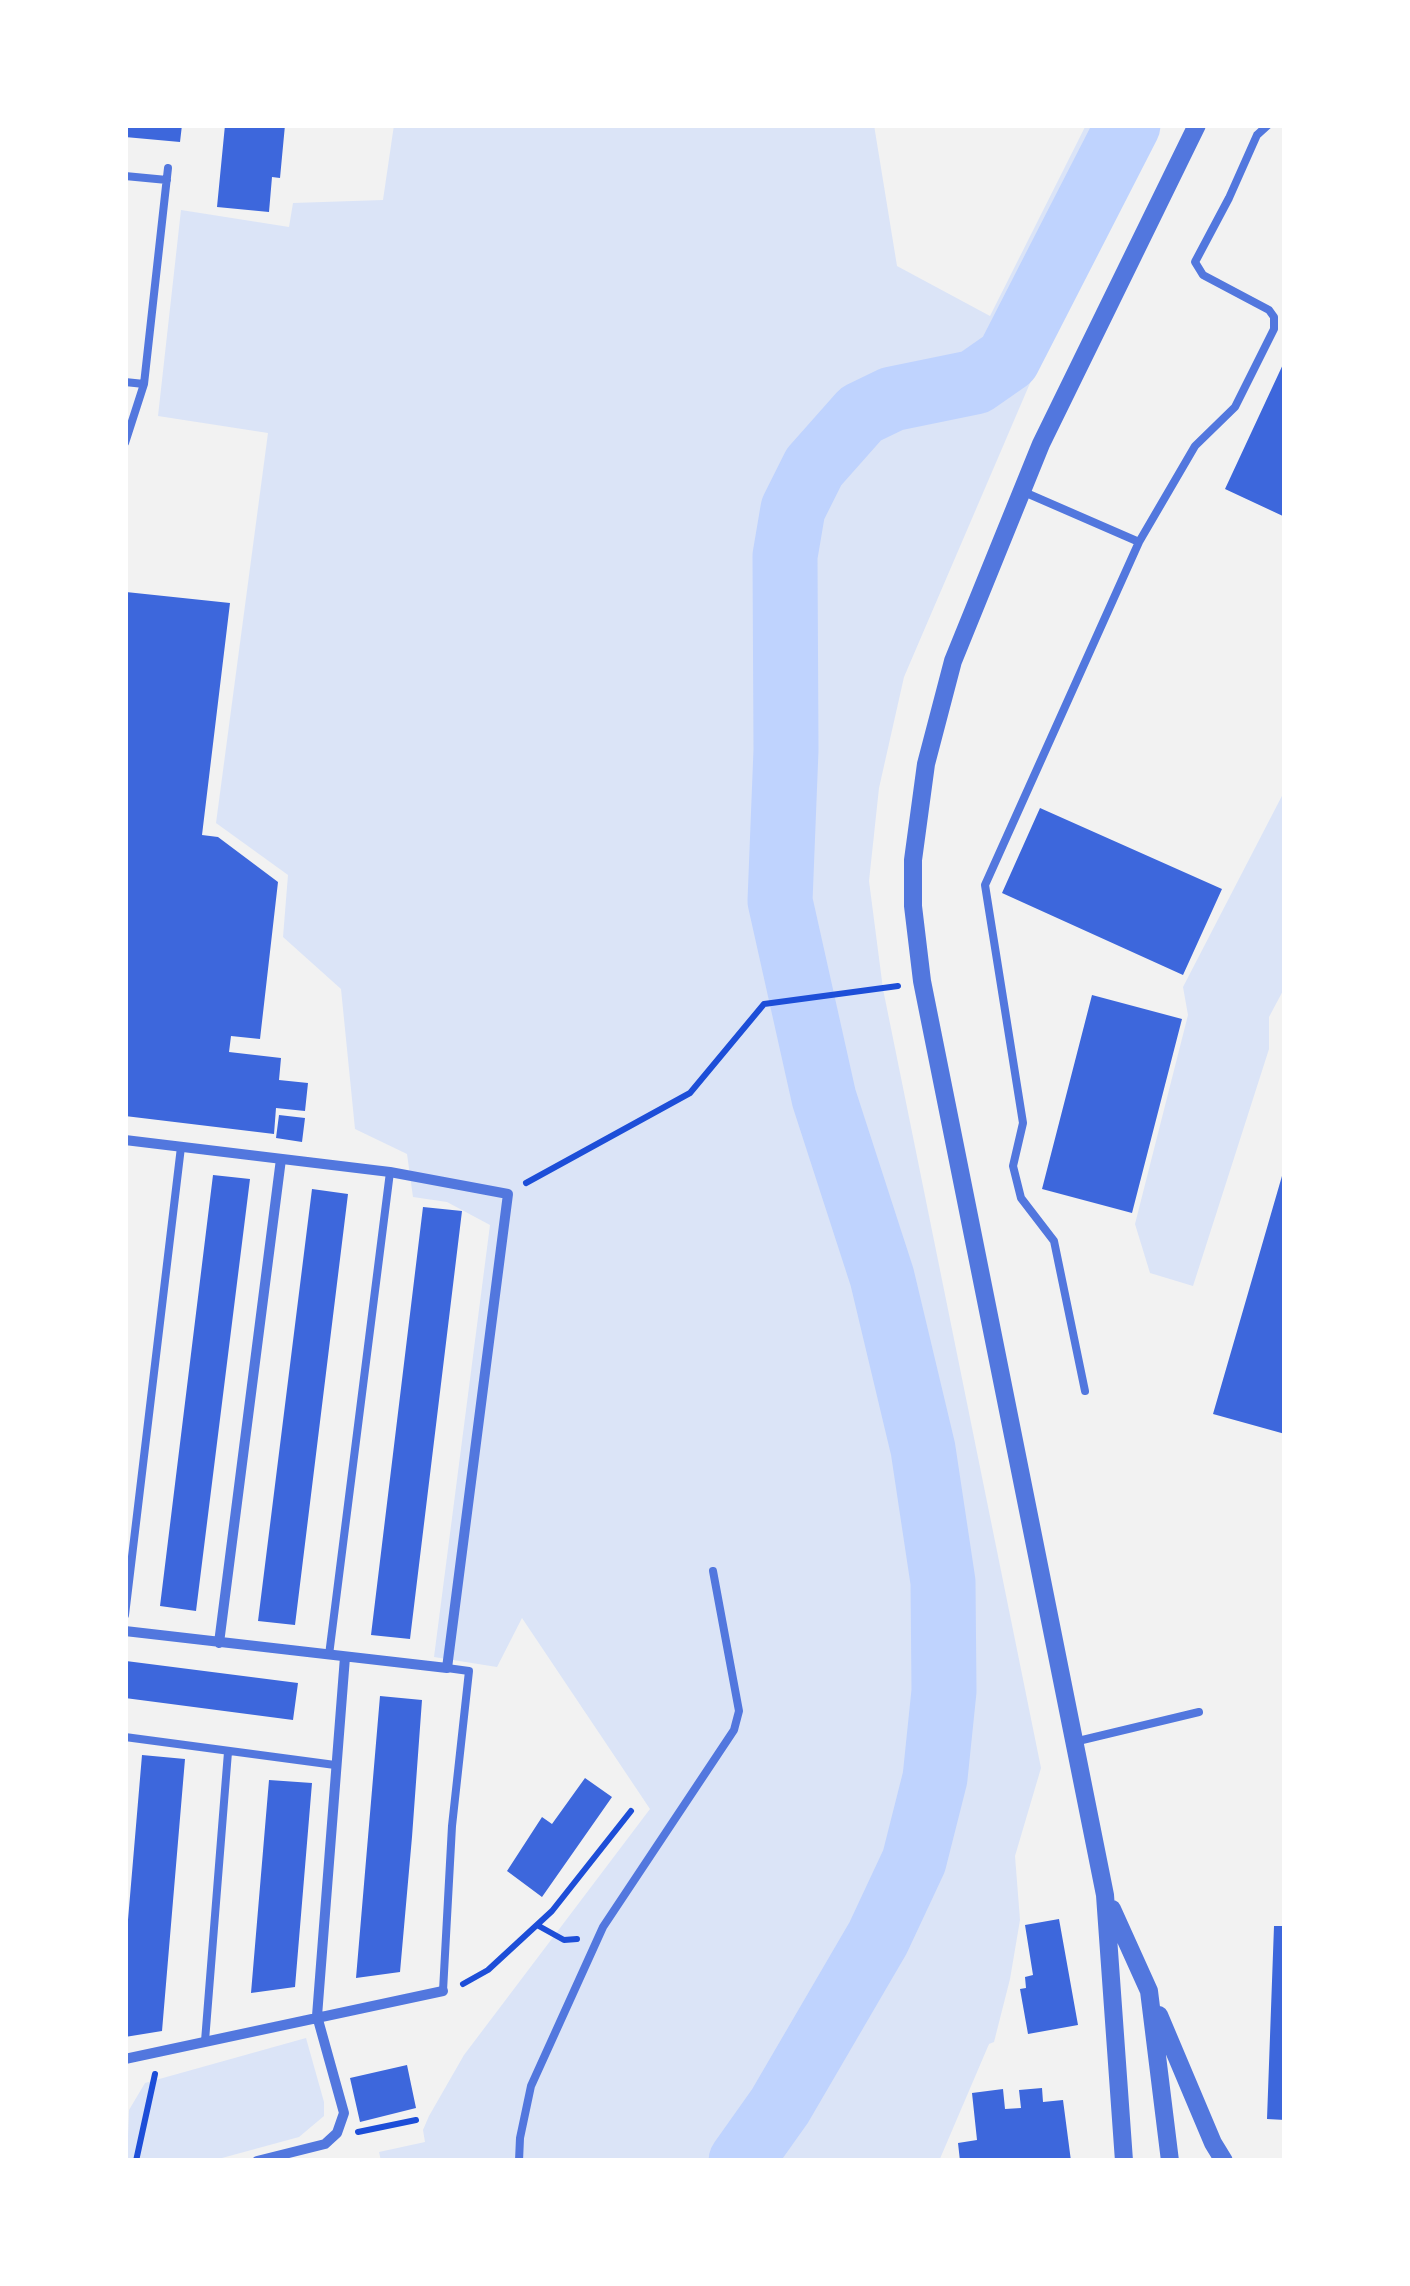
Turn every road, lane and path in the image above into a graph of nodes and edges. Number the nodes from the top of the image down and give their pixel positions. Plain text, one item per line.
1 (1197, 125) edge
2 (1268, 125) edge
3 (168, 168) dead end
4 (125, 176) edge
5 (167, 180) junction
6 (125, 382) edge
7 (144, 384) junction
8 (125, 443) edge
9 (1021, 491) junction
10 (1139, 542) junction
11 (882, 989) dead end
12 (125, 1140) edge
13 (181, 1148) junction
14 (281, 1159) junction
15 (390, 1172) junction
16 (508, 1194) junction
17 (1085, 1391) dead end
18 (713, 1571) dead end
19 (125, 1616) edge
20 (125, 1631) edge
21 (219, 1642) junction
22 (329, 1655) junction
23 (345, 1656) junction
24 (447, 1668) junction
25 (1200, 1712) dead end
26 (125, 1738) edge
27 (1074, 1742) junction
28 (228, 1752) junction
29 (335, 1765) junction
30 (631, 1811) dead end
31 (1105, 1894) junction
32 (537, 1925) junction
33 (600, 1932) junction
34 (443, 1991) junction
35 (1149, 1991) junction
36 (317, 2016) junction
37 (205, 2042) junction
38 (160, 2051) junction
39 (125, 2059) edge
40 (416, 2120) dead end
41 (337, 2133) junction
42 (136, 2161) edge
43 (256, 2161) edge
44 (519, 2161) edge
45 (1124, 2161) edge
46 (1170, 2161) edge
47 (1224, 2161) edge

1 - 9 street
2 - 10 lane
3 - 5 lane
4 - 5 lane
5 - 7 lane
6 - 7 lane
7 - 8 lane
9 - 10 lane
9 - 27 street
10 - 17 lane
11 - 16 path
12 - 13 street
13 - 14 street
13 - 19 lane
14 - 15 street
14 - 21 street
15 - 16 street
15 - 22 lane
16 - 24 street
18 - 33 lane
20 - 21 street
21 - 22 street
22 - 23 street
23 - 24 street
23 - 29 street
24 - 34 lane
25 - 27 lane
26 - 28 lane
27 - 31 street
28 - 29 lane
28 - 37 lane
29 - 36 street
30 - 32 path
31 - 35 street
31 - 45 street
32 - 33 path
32 - 34 path
33 - 44 lane
34 - 36 street
35 - 46 street
35 - 47 street
36 - 37 street
36 - 41 street
37 - 38 street
38 - 39 street
38 - 42 path
40 - 41 path
41 - 43 street

